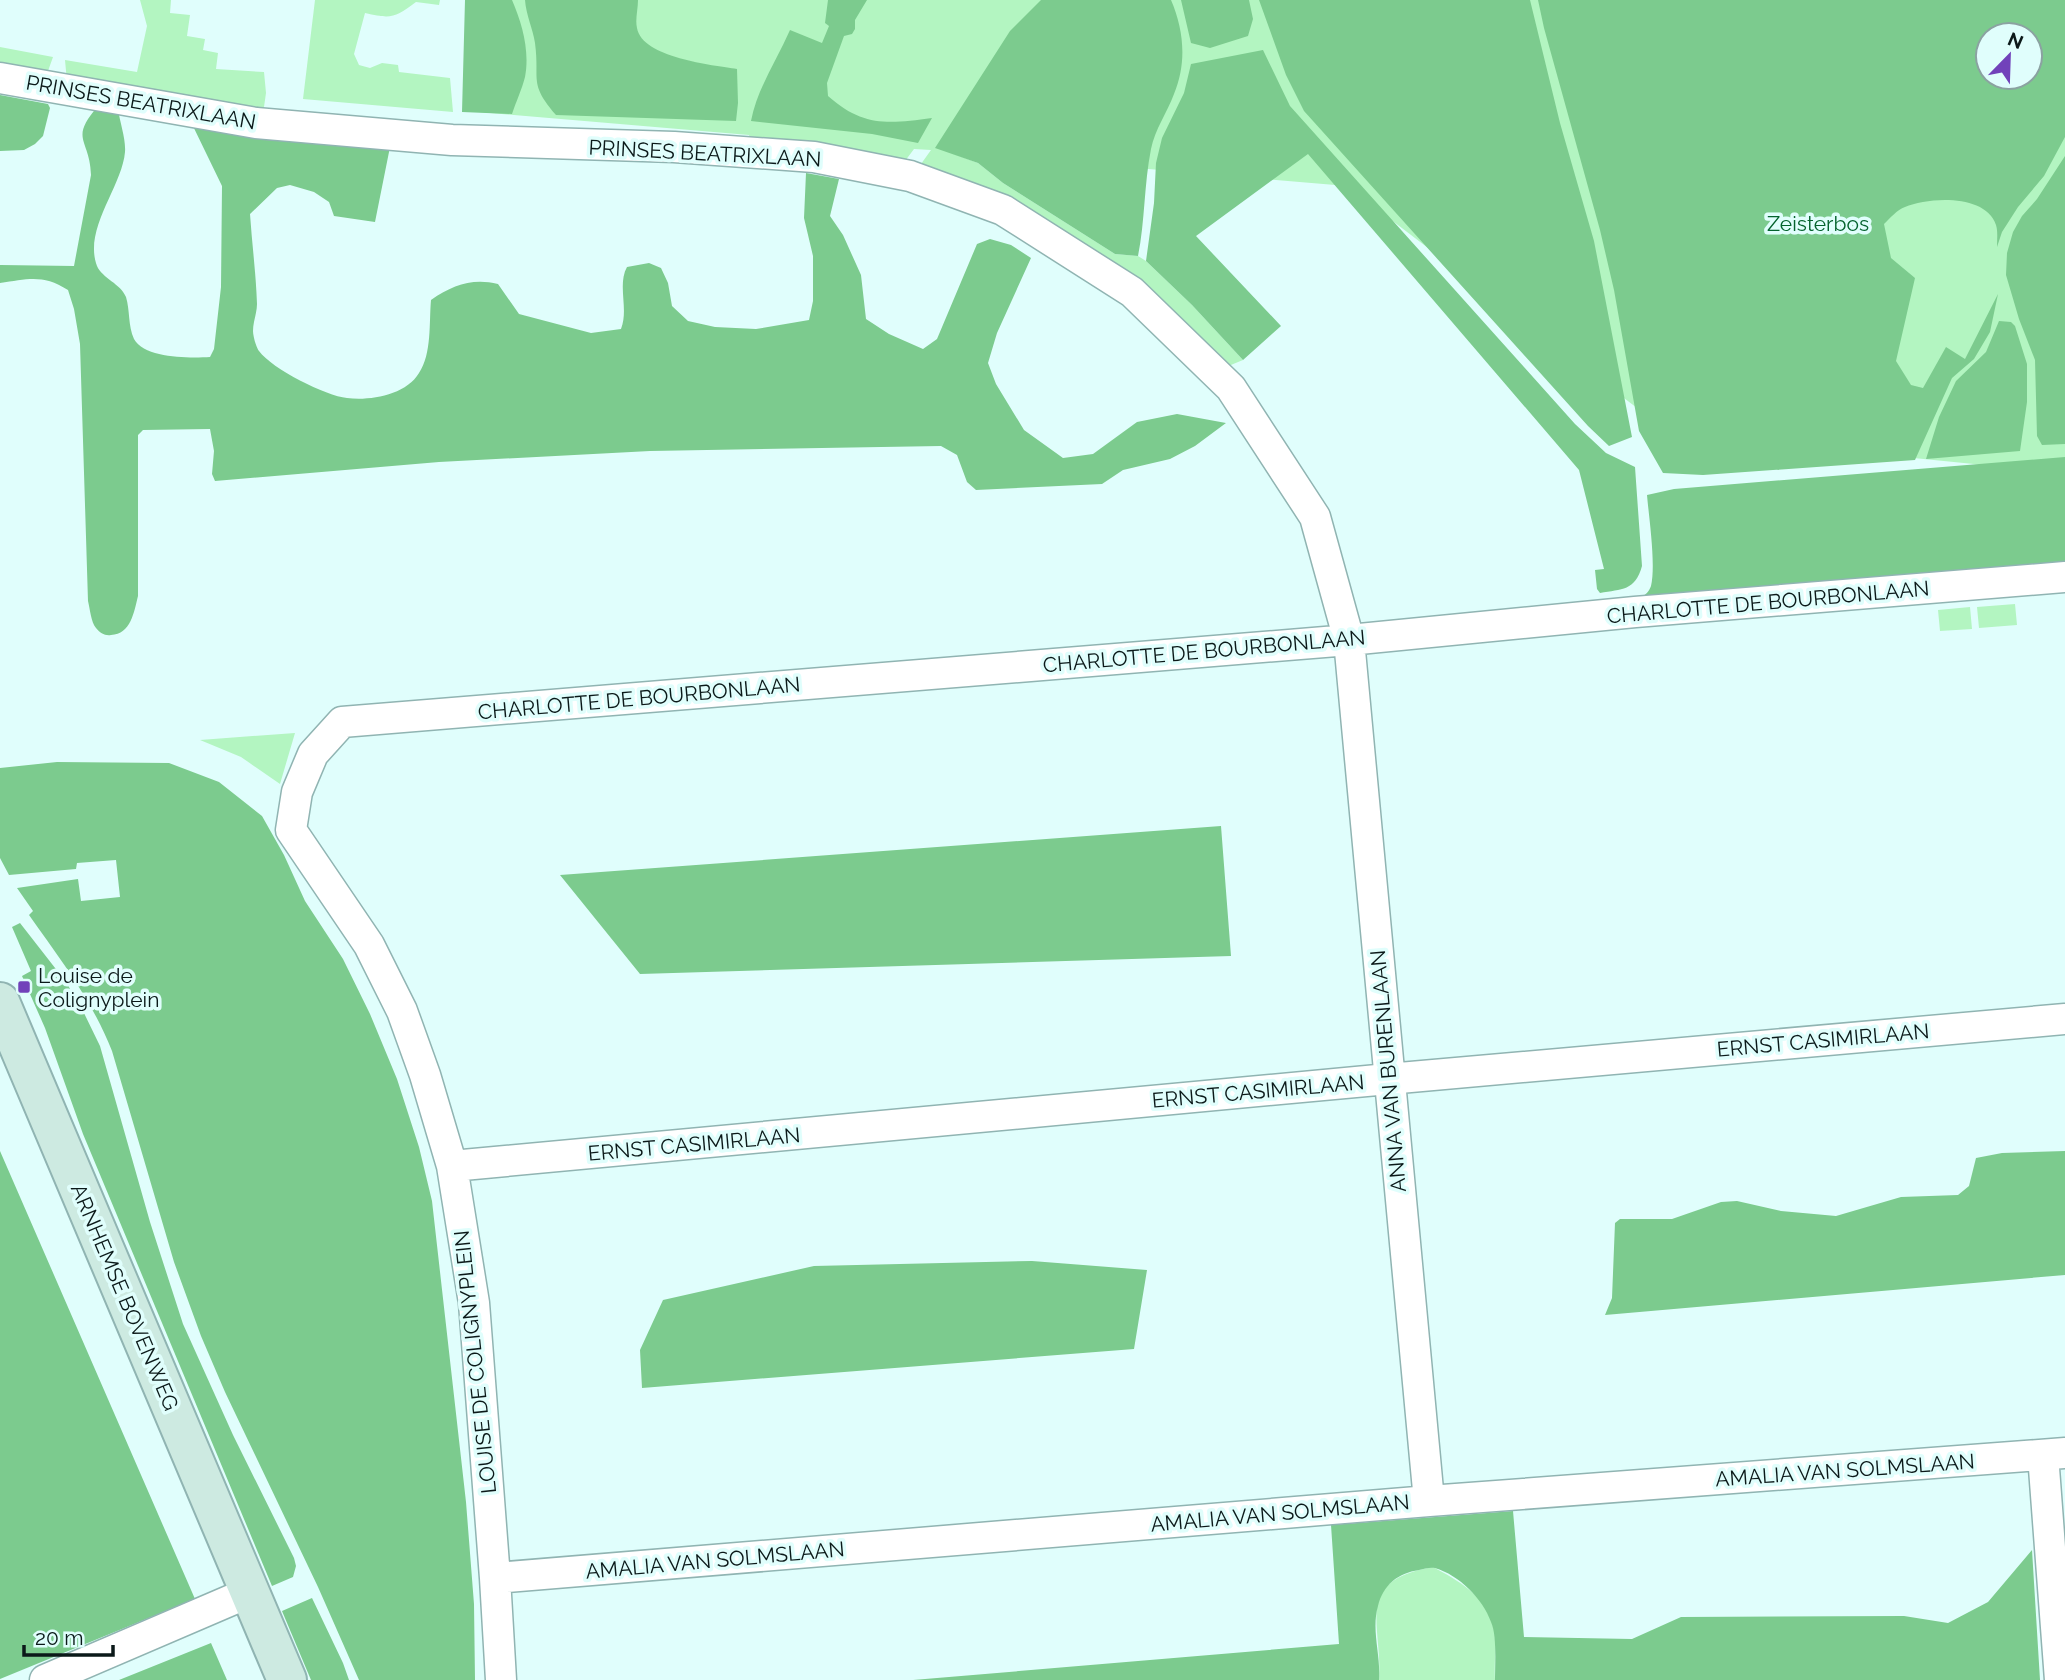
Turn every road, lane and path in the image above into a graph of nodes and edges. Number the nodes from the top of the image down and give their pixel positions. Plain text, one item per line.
1 (0, 78) edge
2 (2065, 577) edge
3 (1349, 640) junction
4 (342, 722) joint
5 (0, 1002) edge
6 (2065, 1019) edge
7 (1388, 1079) junction
8 (452, 1166) junction
9 (2054, 1454) edge
10 (1429, 1501) junction
11 (495, 1578) junction
12 (250, 1592) junction
13 (45, 1680) edge
14 (287, 1680) edge
15 (501, 1680) edge
16 (2060, 1680) edge

1 - 3 street, PRINSES BEATRIXLAAN
2 - 3 street, CHARLOTTE DE BOURBONLAAN
3 - 4 street, CHARLOTTE DE BOURBONLAAN
3 - 7 street, ANNA VAN BURENLAAN
4 - 8 street, LOUISE DE COLIGNYPLEIN
5 - 12 main road, ARNHEMSE BOVENWEG
6 - 7 street, ERNST CASIMIRLAAN
7 - 8 street, ERNST CASIMIRLAAN
7 - 10 street, ANNA VAN BURENLAAN
8 - 11 street, LOUISE DE COLIGNYPLEIN
9 - 10 street, AMALIA VAN SOLMSLAAN
9 - 16 street
10 - 11 street, AMALIA VAN SOLMSLAAN
11 - 15 street, LOUISE DE COLIGNYPLEIN
12 - 13 street
12 - 14 main road, ARNHEMSE BOVENWEG

